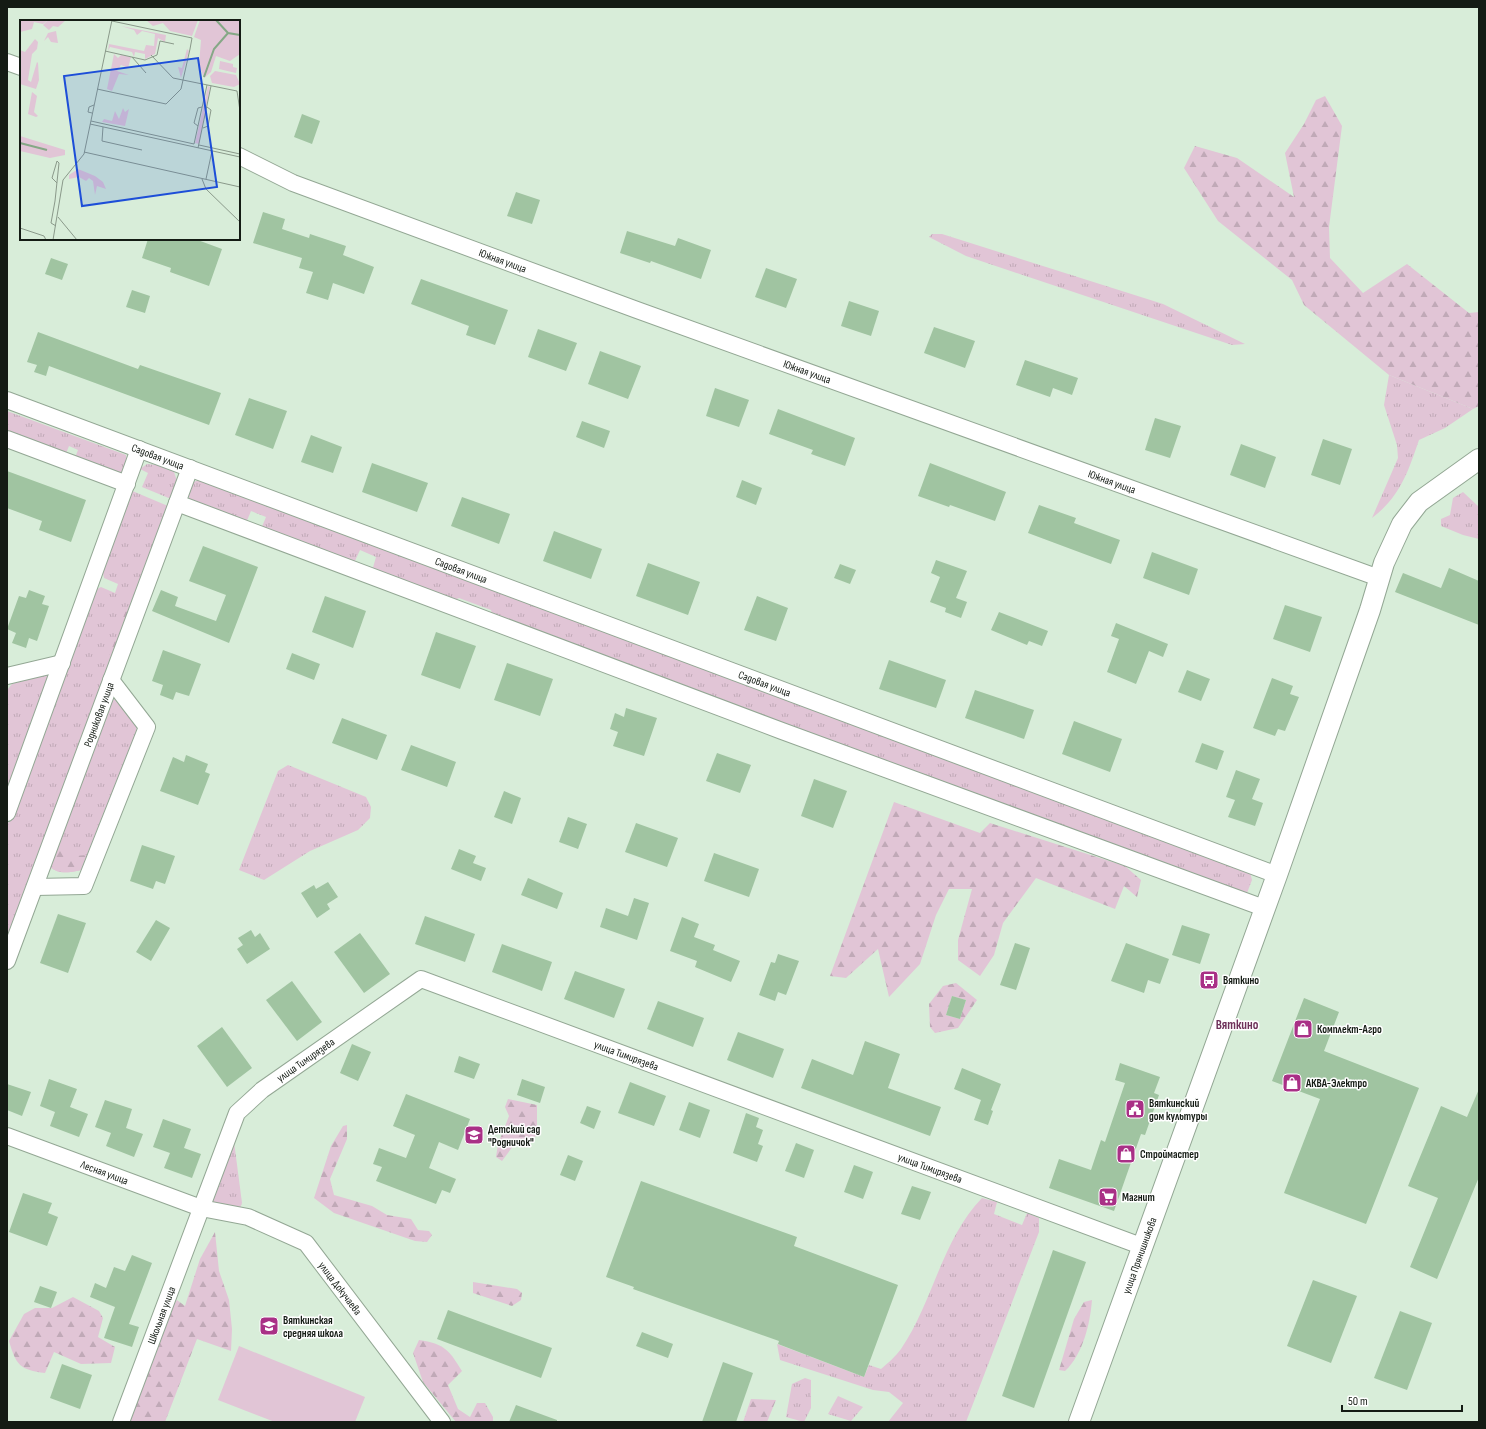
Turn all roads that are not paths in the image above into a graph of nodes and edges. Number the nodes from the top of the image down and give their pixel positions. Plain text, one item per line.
1 (7, 62) edge
2 (20, 67) edge
3 (240, 157) edge
4 (7, 400) edge
5 (7, 439) edge
6 (139, 449) junction
7 (1479, 459) edge
8 (190, 468) junction
9 (127, 484) junction
10 (177, 503) junction
11 (1379, 578) junction
12 (62, 662) junction
13 (7, 676) edge
14 (111, 680) junction
15 (7, 813) edge
16 (1277, 875) junction
17 (34, 887) junction
18 (1264, 908) junction
19 (7, 961) edge
20 (7, 1136) edge
21 (201, 1208) junction
22 (1141, 1246) junction
23 (121, 1422) edge
24 (442, 1422) edge
25 (1079, 1422) edge

1 - 2 street
3 - 11 street, Южная улица
4 - 6 street, Садовая улица
5 - 9 street
6 - 8 street, Садовая улица
6 - 9 street
7 - 11 street, улица Прянишникова
8 - 10 street, Родниковая улица
8 - 16 street, Садовая улица
9 - 12 street
10 - 14 street, Родниковая улица
10 - 18 street
11 - 16 street, улица Прянишникова
12 - 13 street
12 - 15 street
14 - 17 street, Родниковая улица
14 - 17 street
16 - 18 street, улица Прянишникова
17 - 19 street, Родниковая улица
18 - 22 street, улица Прянишникова
20 - 21 street, Лесная улица
21 - 22 street, улица Тимирязева
21 - 23 street, Школьная улица
21 - 24 street, улица Докучаева
22 - 25 street, улица Прянишникова

